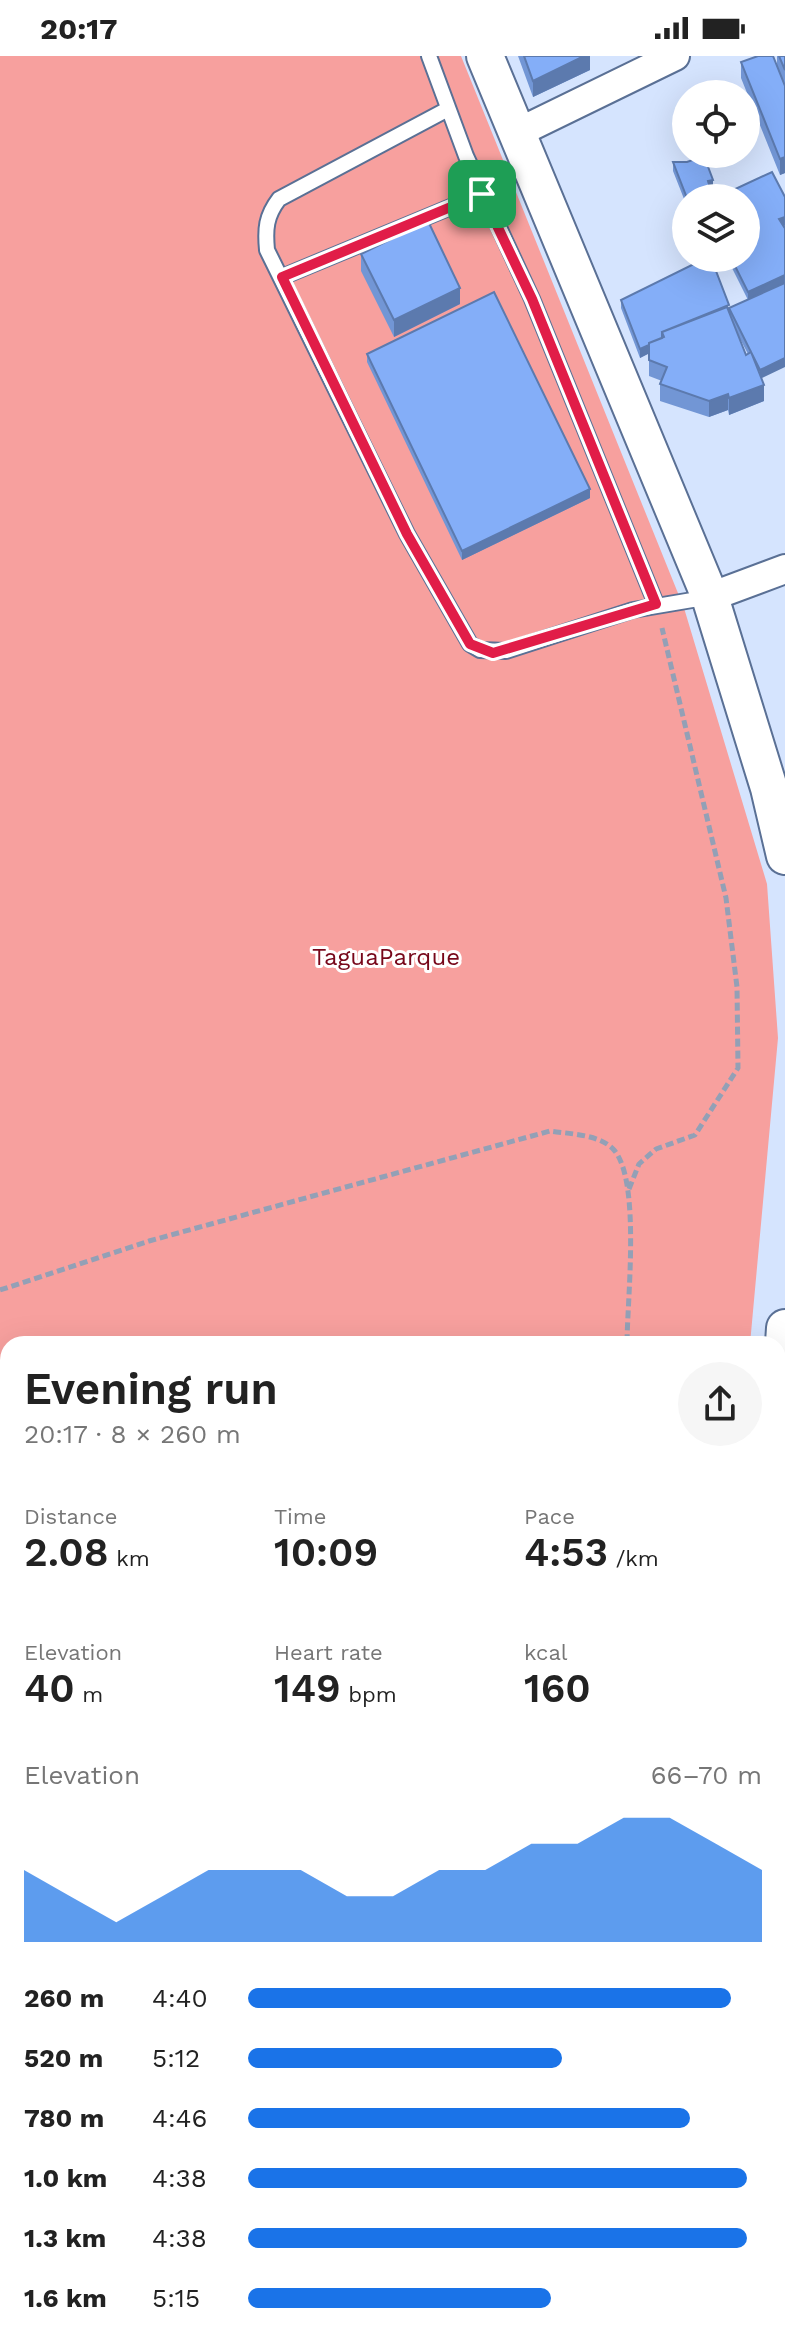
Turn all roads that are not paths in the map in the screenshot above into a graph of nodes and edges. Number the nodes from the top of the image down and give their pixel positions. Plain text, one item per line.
1 (429, 56) edge
2 (485, 56) edge
3 (675, 56) edge
4 (448, 109) junction
5 (515, 134) junction
6 (482, 194) junction
7 (282, 277) junction
8 (785, 569) edge
9 (710, 597) junction
10 (656, 604) junction
11 (785, 856) edge

1 - 4 lane
2 - 5 street
3 - 5 street
4 - 6 lane
4 - 7 lane
5 - 9 street
6 - 7 lane
6 - 10 lane
7 - 10 lane
8 - 9 street
9 - 10 lane
9 - 11 street

